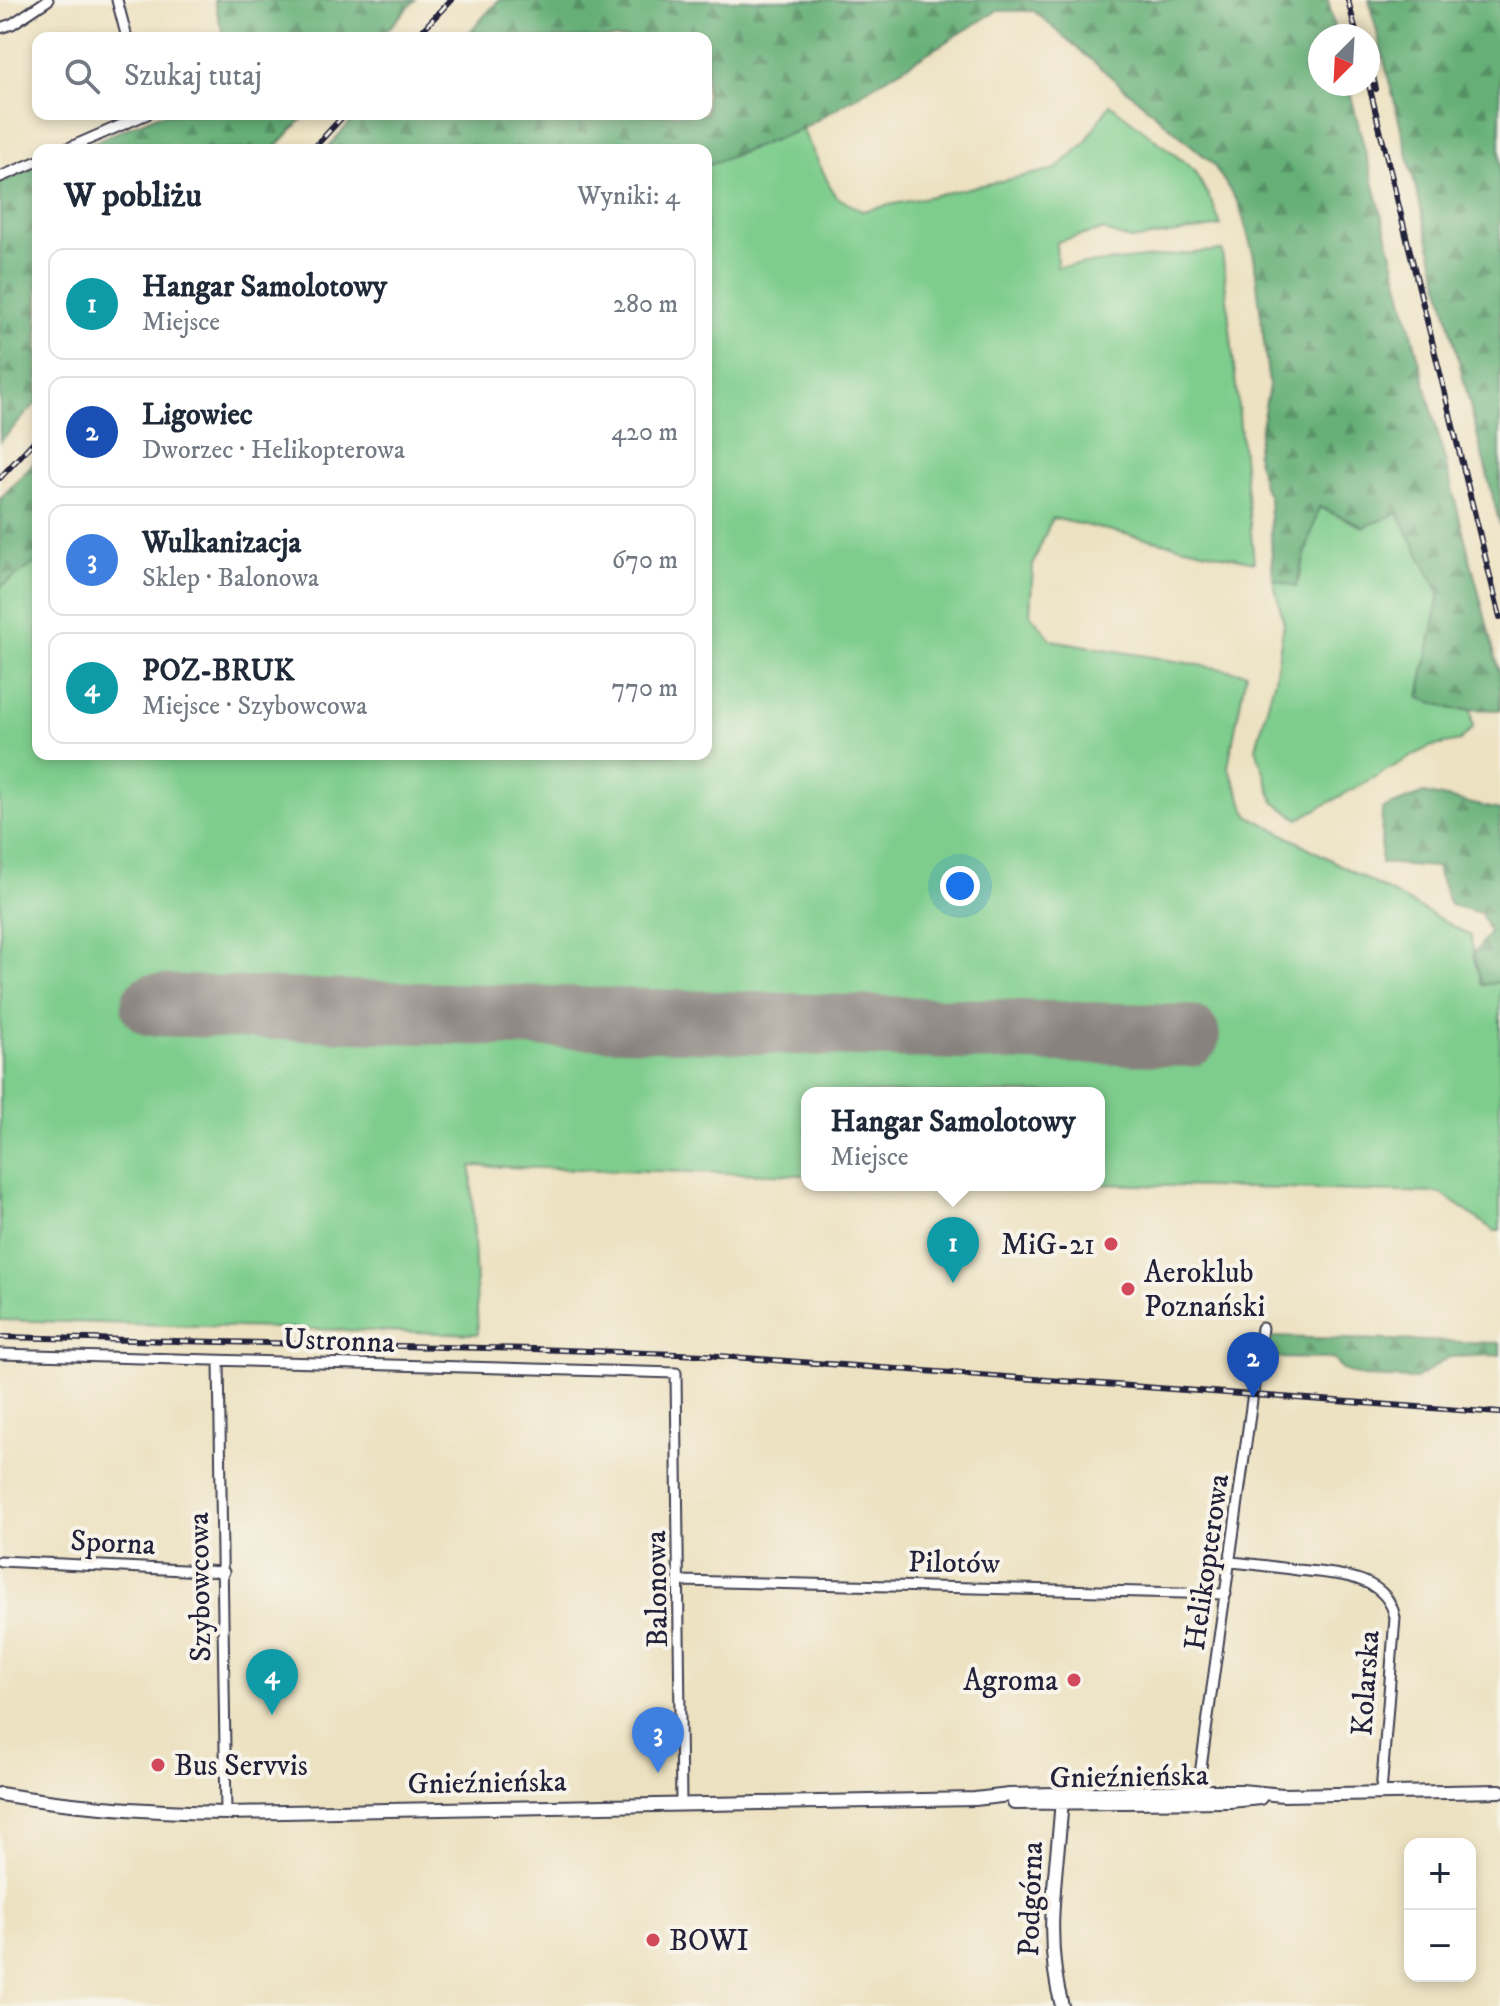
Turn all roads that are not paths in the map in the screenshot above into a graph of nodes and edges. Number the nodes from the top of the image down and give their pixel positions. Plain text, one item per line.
1 (48, 0) edge
2 (117, 0) edge
3 (0, 28) edge
4 (125, 32) edge
5 (133, 120) edge
6 (78, 144) edge
7 (32, 164) edge
8 (0, 177) edge
9 (1262, 1328) dead end
10 (0, 1354) edge
11 (219, 1361) junction
12 (676, 1373) joint
13 (0, 1561) edge
14 (1231, 1562) junction
15 (224, 1572) junction
16 (680, 1581) junction
17 (1226, 1594) junction
18 (1500, 1791) edge
19 (1381, 1793) junction
20 (0, 1794) edge
21 (1197, 1796) junction
22 (1062, 1798) junction
23 (681, 1804) junction
24 (226, 1813) junction
25 (1062, 2006) edge

1 - 3 street
2 - 4 street
5 - 6 street
7 - 8 street
9 - 14 street, Helikopterowa
10 - 11 street, Ustronna
11 - 12 street, Ustronna
11 - 15 street, Szybowcowa
12 - 16 street, Balonowa
13 - 15 street, Sporna
14 - 17 street, Helikopterowa
14 - 19 street, Kolarska
15 - 24 street, Szybowcowa
16 - 17 street, Pilotów
16 - 23 street, Balonowa
17 - 21 street, Helikopterowa
18 - 19 main road, Gnieźnieńska
19 - 21 main road, Gnieźnieńska
20 - 24 main road, Gnieźnieńska
21 - 22 main road, Gnieźnieńska
22 - 23 main road, Gnieźnieńska
22 - 25 main road, Podgórna
23 - 24 main road, Gnieźnieńska

